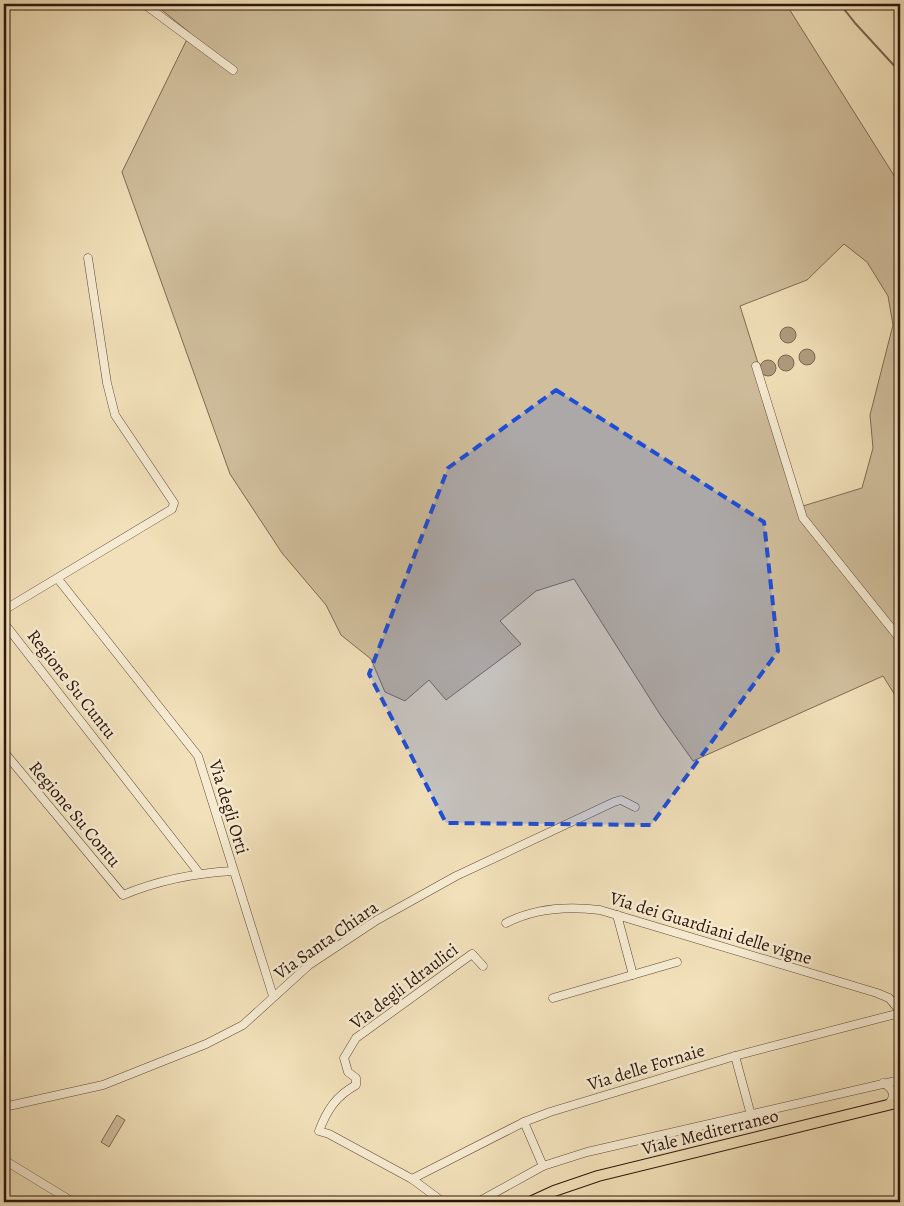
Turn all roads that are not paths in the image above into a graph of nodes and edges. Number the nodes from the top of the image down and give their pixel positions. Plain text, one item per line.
1 (144, 4) edge
2 (233, 70) dead end
3 (88, 258) dead end
4 (756, 366) dead end
5 (58, 579) junction
6 (4, 610) edge
7 (4, 623) edge
8 (900, 639) edge
9 (4, 752) edge
10 (635, 807) dead end
11 (233, 871) junction
12 (199, 873) junction
13 (618, 915) junction
14 (506, 923) dead end
15 (677, 962) dead end
16 (483, 966) dead end
17 (633, 975) junction
18 (273, 996) junction
19 (553, 998) dead end
20 (900, 1012) edge
21 (735, 1056) junction
22 (900, 1080) edge
23 (883, 1084) junction
24 (900, 1102) edge
25 (888, 1105) junction
26 (4, 1107) edge
27 (751, 1115) junction
28 (524, 1122) junction
29 (4, 1160) edge
30 (542, 1166) junction
31 (412, 1179) junction
32 (487, 1199) edge
33 (73, 1202) edge
34 (443, 1202) edge
35 (478, 1202) edge
36 (530, 1202) edge

1 - 2 street
3 - 5 street
4 - 8 street
5 - 6 street
5 - 11 street, Via degli Orti
7 - 12 street, Regione Su Cuntu
9 - 12 street, Regione Su Contu
10 - 18 street, Via Santa Chiara
11 - 12 street
11 - 18 street, Via degli Orti
13 - 14 street, Via dei Guardiani delle vigne
13 - 17 street
13 - 20 street, Via dei Guardiani delle vigne
15 - 17 street
16 - 31 street, Via degli Idraulici
17 - 19 street
18 - 26 street, Via Santa Chiara
20 - 21 street, Via delle Fornaie
21 - 27 street
21 - 28 street, Via delle Fornaie
22 - 23 street
23 - 25 street
23 - 27 street
24 - 25 main road, Viale Mediterraneo
25 - 36 main road, Viale Mediterraneo
27 - 30 street
28 - 30 street
28 - 31 street, Via delle Fornaie
29 - 33 street
30 - 32 street
31 - 34 street, Via degli Idraulici
32 - 35 street

